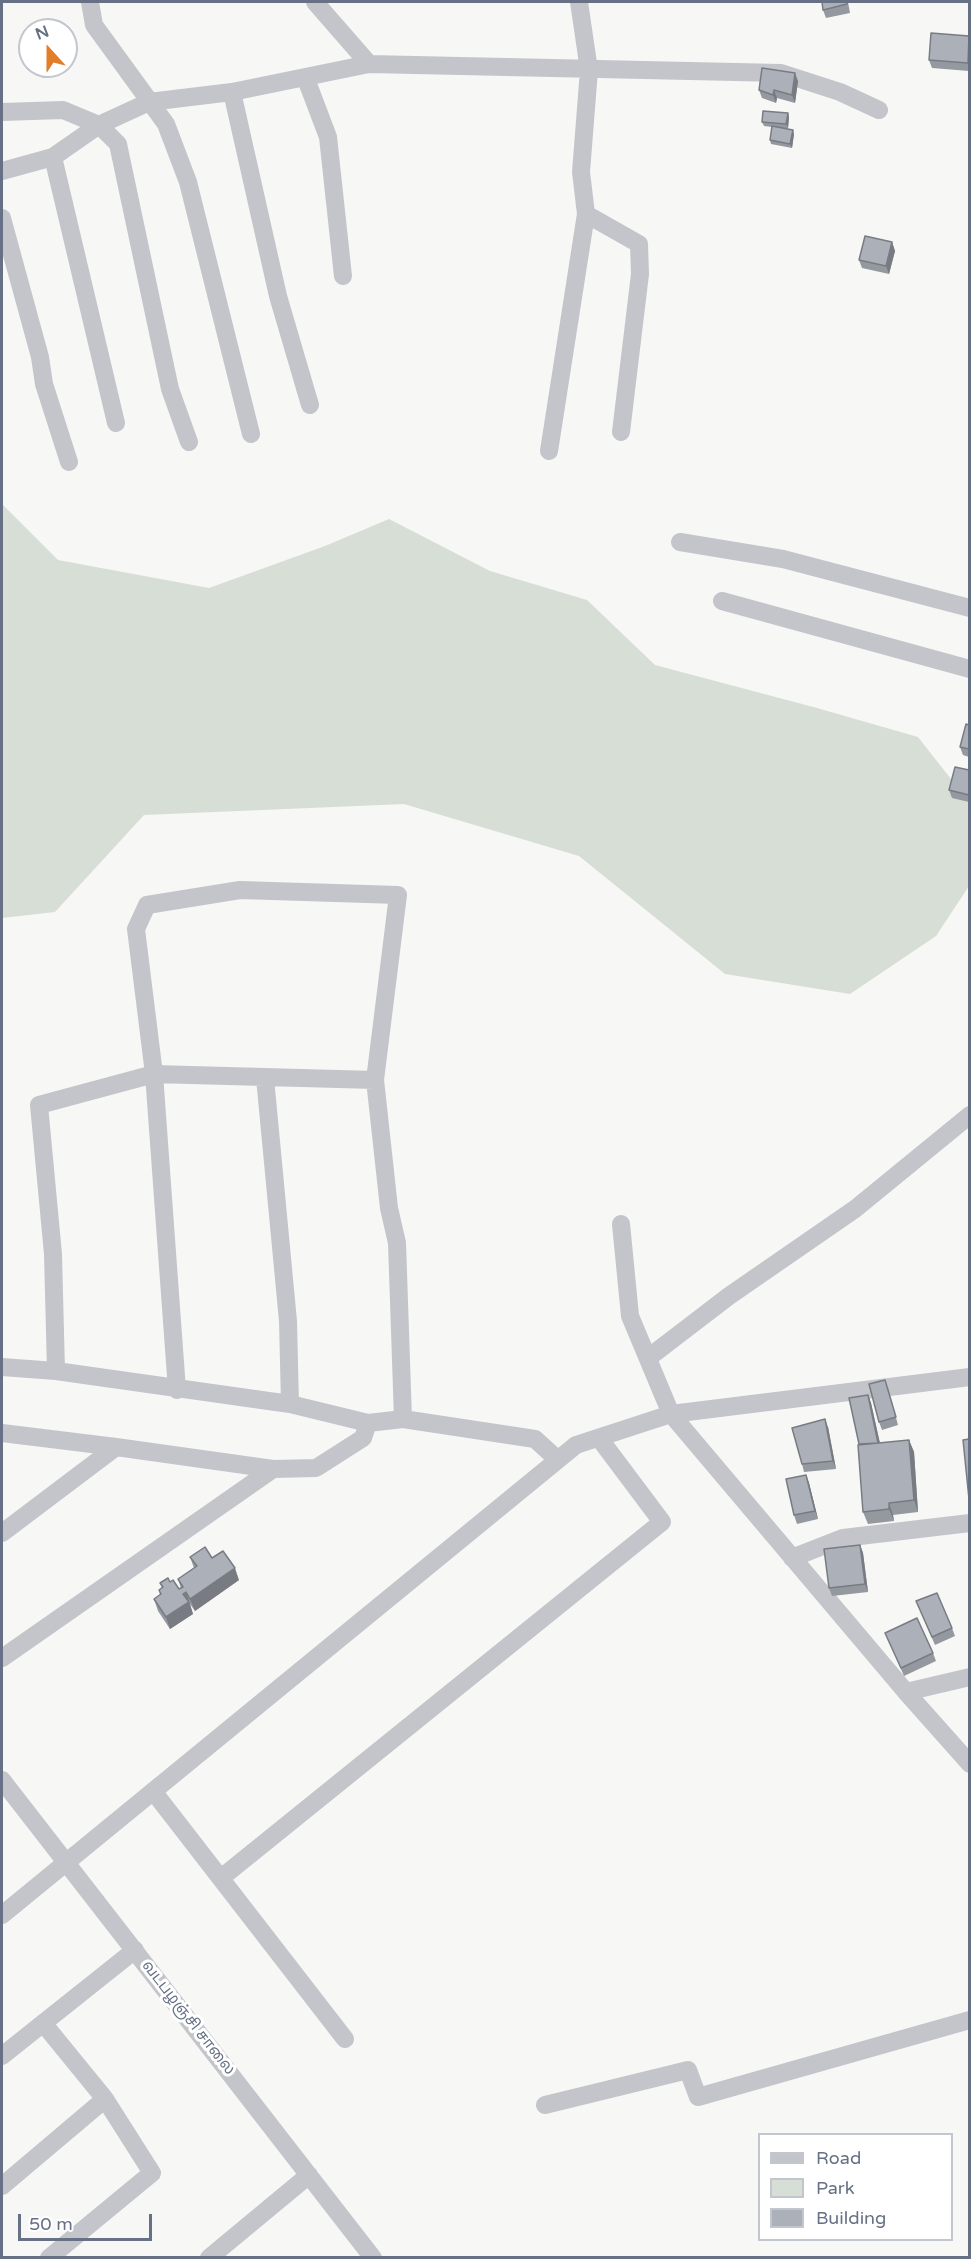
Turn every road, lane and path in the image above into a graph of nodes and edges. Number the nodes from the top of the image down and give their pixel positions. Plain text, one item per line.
1 (90, 2) edge
2 (315, 2) edge
3 (579, 2) edge
4 (369, 64) junction
5 (589, 70) junction
6 (306, 79) junction
7 (232, 92) junction
8 (149, 102) junction
9 (879, 110) dead end
10 (2, 112) edge
11 (99, 125) junction
12 (53, 157) junction
13 (2, 171) edge
14 (586, 214) junction
15 (2, 218) edge
16 (343, 276) dead end
17 (310, 405) dead end
18 (116, 423) dead end
19 (621, 432) dead end
20 (251, 434) dead end
21 (189, 442) dead end
22 (549, 451) dead end
23 (69, 462) dead end
24 (680, 542) dead end
25 (722, 601) dead end
26 (969, 608) edge
27 (969, 669) edge
28 (153, 1074) junction
29 (266, 1078) junction
30 (375, 1080) junction
31 (969, 1115) edge
32 (621, 1224) dead end
33 (648, 1358) junction
34 (2, 1367) edge
35 (56, 1371) junction
36 (969, 1377) edge
37 (177, 1390) junction
38 (290, 1404) junction
39 (671, 1414) junction
40 (403, 1419) junction
41 (368, 1423) junction
42 (2, 1433) edge
43 (599, 1438) junction
44 (116, 1448) junction
45 (558, 1460) junction
46 (273, 1469) junction
47 (969, 1523) edge
48 (2, 1533) edge
49 (792, 1558) junction
50 (2, 1658) edge
51 (969, 1677) edge
52 (906, 1692) junction
53 (969, 1764) edge
54 (2, 1780) edge
55 (153, 1791) junction
56 (67, 1862) junction
57 (221, 1878) junction
58 (2, 1915) edge
59 (135, 1950) junction
60 (969, 2020) edge
61 (43, 2024) junction
62 (345, 2039) dead end
63 (2, 2056) edge
64 (105, 2099) junction
65 (545, 2104) dead end
66 (309, 2175) junction
67 (2, 2186) edge
68 (49, 2258) edge
69 (209, 2258) edge
70 (373, 2258) edge

1 - 8 street
2 - 4 street
3 - 5 street
4 - 5 street
4 - 6 street
5 - 9 street
5 - 14 street
6 - 7 street
6 - 16 street
7 - 8 street
7 - 17 street
8 - 11 street
8 - 20 street
10 - 11 street
11 - 12 street
11 - 21 street
12 - 13 street
12 - 18 street
14 - 19 street
14 - 22 street
15 - 23 street
24 - 26 street
25 - 27 street
28 - 29 street
28 - 30 street
28 - 35 street
28 - 37 street
29 - 30 street
29 - 38 street
30 - 40 street
31 - 33 street
32 - 33 street
33 - 39 street
34 - 35 street
35 - 37 street
36 - 39 street
37 - 38 street
38 - 41 street
39 - 43 street
39 - 49 street
40 - 41 street
40 - 45 street
41 - 46 street
42 - 44 street
43 - 45 street
43 - 57 street
44 - 46 street
44 - 48 street
45 - 55 street
46 - 50 street
47 - 49 street
49 - 52 street
51 - 52 street
52 - 53 street
54 - 56 street, வடபழஞ்சி சாலை
55 - 56 street
55 - 57 street
56 - 58 street
56 - 59 street, வடபழஞ்சி சாலை
57 - 62 street
59 - 61 street
59 - 66 street, வடபழஞ்சி சாலை
60 - 65 street
61 - 63 street
61 - 64 street
64 - 67 street
64 - 68 street
66 - 69 street
66 - 70 street, வடபழஞ்சி சாலை

